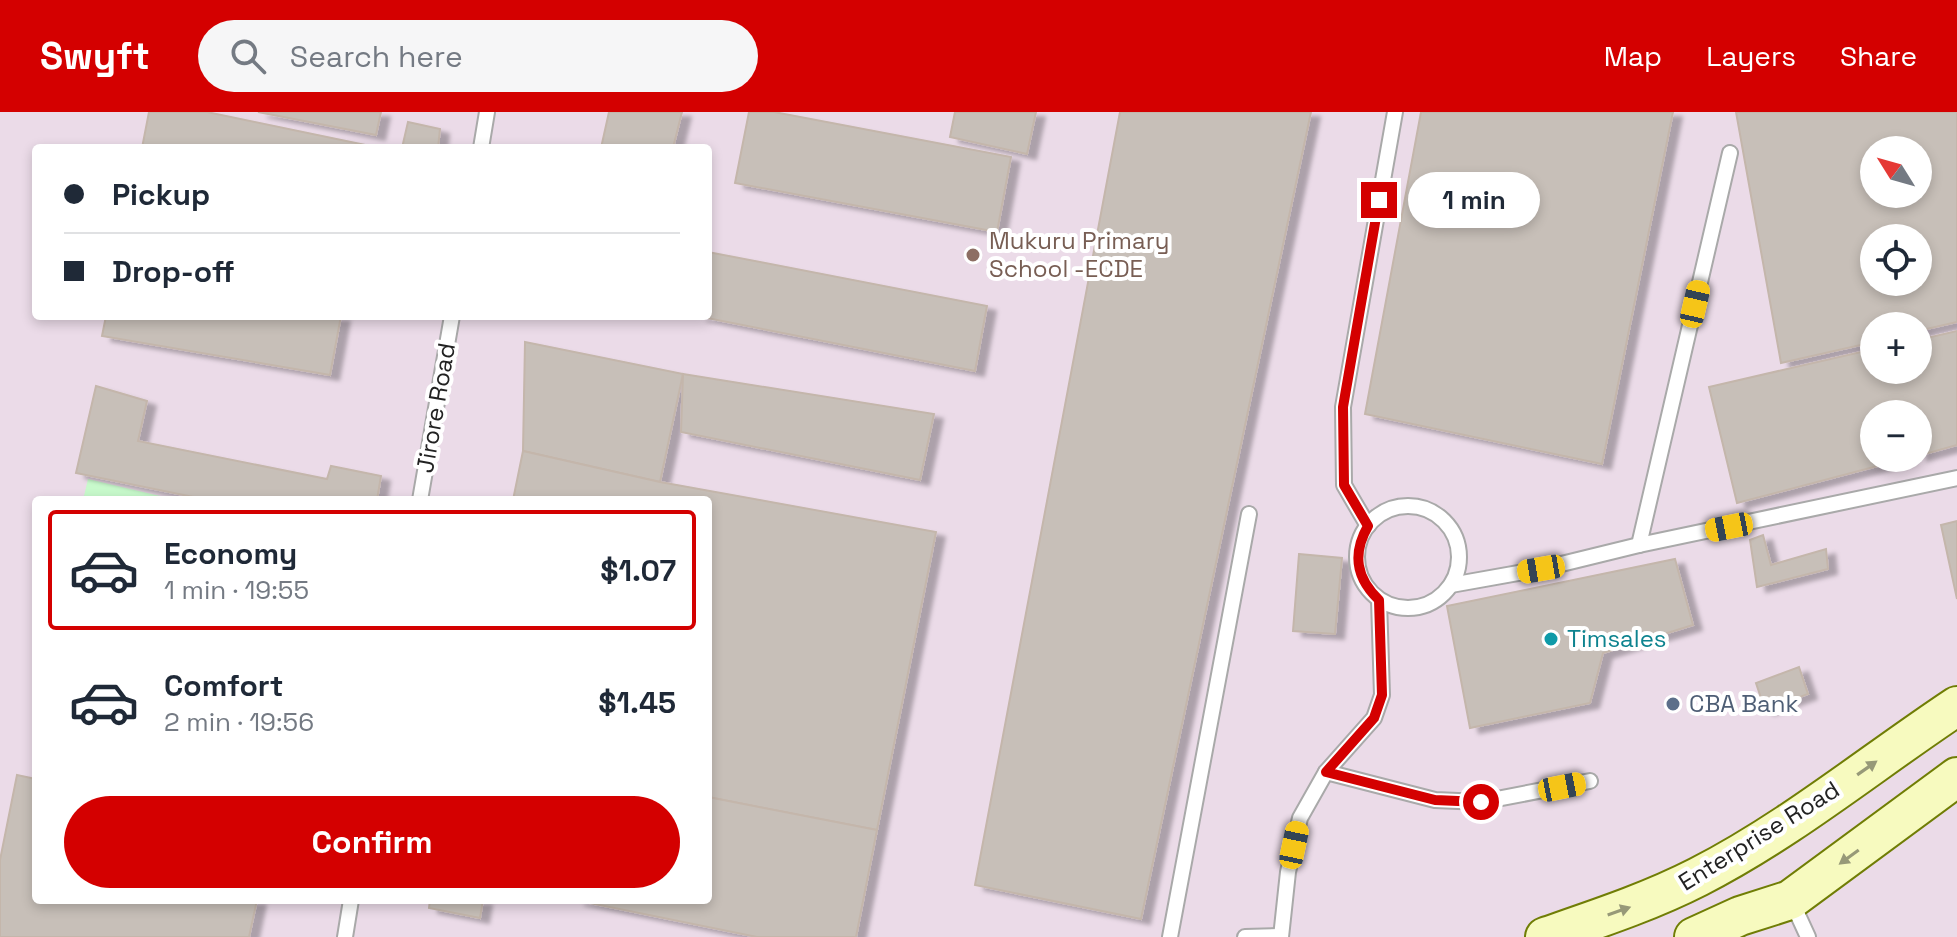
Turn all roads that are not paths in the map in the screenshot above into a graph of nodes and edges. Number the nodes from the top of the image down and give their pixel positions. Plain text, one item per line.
1 (487, 112) edge
2 (1395, 112) edge
3 (482, 144) edge
4 (1730, 153) dead end
5 (451, 320) edge
6 (1957, 478) edge
7 (421, 496) edge
8 (1249, 514) dead end
9 (1368, 526) junction
10 (1639, 545) junction
11 (1451, 585) junction
12 (1379, 600) junction
13 (1957, 706) edge
14 (1326, 772) junction
15 (1957, 777) edge
16 (1590, 781) dead end
17 (1790, 900) junction
18 (350, 904) edge
19 (345, 937) edge
20 (1170, 937) edge
21 (1245, 937) edge
22 (1281, 937) edge
23 (1545, 937) edge
24 (1694, 937) edge
25 (1808, 937) edge

1 - 3 lane
2 - 9 lane
4 - 10 lane
5 - 7 lane, Jirore Road
6 - 10 lane
8 - 20 lane
9 - 11 lane
9 - 12 lane
10 - 11 lane
11 - 12 lane
12 - 14 lane
23 -> 13 main road, Enterprise Road
14 - 16 lane
14 - 22 lane
15 -> 17 main road
17 - 24 main road
17 - 25 lane
18 - 19 lane
21 - 22 lane

